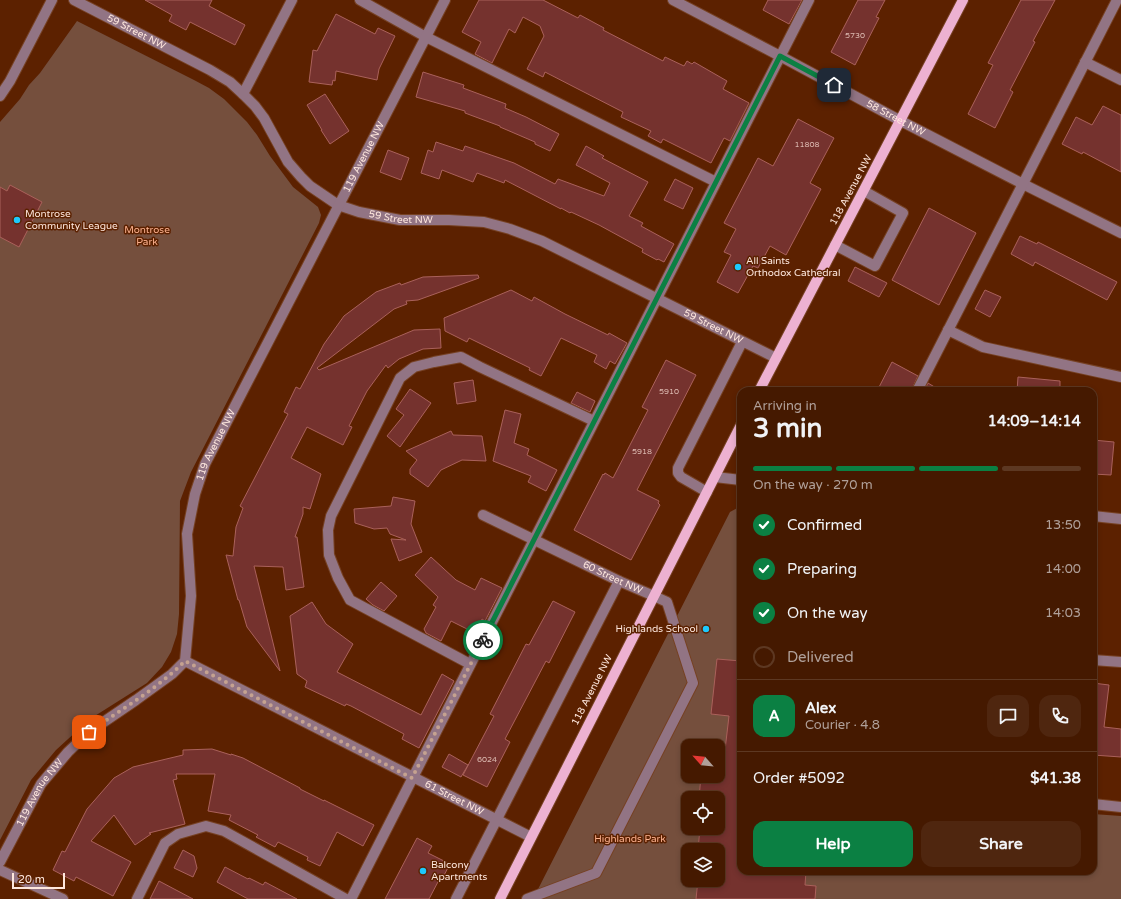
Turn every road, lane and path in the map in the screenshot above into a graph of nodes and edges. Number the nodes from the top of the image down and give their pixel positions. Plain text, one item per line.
1 (52, 0) edge
2 (74, 0) edge
3 (292, 0) edge
4 (360, 0) edge
5 (445, 0) edge
6 (673, 0) edge
7 (809, 0) edge
8 (963, 0) edge
9 (1117, 0) edge
10 (426, 37) junction
11 (780, 56) junction
12 (1085, 62) junction
13 (1121, 80) edge
14 (243, 94) junction
15 (0, 96) edge
16 (901, 121) junction
17 (716, 182) junction
18 (1023, 184) junction
19 (864, 191) junction
20 (338, 205) junction
21 (1121, 232) edge
22 (835, 245) junction
23 (657, 298) junction
24 (948, 330) junction
25 (742, 342) junction
26 (776, 358) junction
27 (1121, 377) edge
28 (761, 387) edge
29 (918, 387) edge
30 (594, 421) junction
31 (737, 434) edge
32 (715, 477) junction
33 (737, 480) edge
34 (707, 492) junction
35 (483, 515) dead end
36 (1097, 516) edge
37 (1121, 519) edge
38 (534, 540) junction
39 (619, 581) junction
40 (654, 596) junction
41 (1097, 660) edge
42 (185, 661) junction
43 (1121, 662) edge
44 (470, 664) junction
45 (412, 778) junction
46 (1097, 804) edge
47 (1121, 807) edge
48 (496, 820) junction
49 (531, 837) junction
50 (0, 862) edge
51 (0, 870) edge
52 (63, 899) edge
53 (137, 899) edge
54 (346, 899) edge
55 (351, 899) edge
56 (456, 899) edge
57 (500, 899) edge
58 (526, 899) edge

1 - 15 street
2 - 14 street, 59 Street NW
3 - 14 street
4 - 10 street
5 - 10 street, 119 Avenue NW
6 - 11 street, 58 Street NW
7 - 11 street
8 - 16 main road, 118 Avenue NW
9 - 12 street
10 - 17 street
10 - 20 street, 119 Avenue NW
11 - 16 street, 58 Street NW
11 - 17 street
12 - 13 street
12 - 18 street
14 - 20 street, 59 Street NW
16 - 18 street, 58 Street NW
16 - 19 main road, 118 Avenue NW
17 - 23 street
18 - 21 street, 58 Street NW
18 - 24 street
19 - 22 main road, 118 Avenue NW
19 - 22 street
20 - 23 street, 59 Street NW
20 - 42 street, 119 Avenue NW
22 - 26 main road, 118 Avenue NW
23 - 25 street, 59 Street NW
23 - 30 street
24 - 27 street
24 - 29 street
25 - 26 street, 59 Street NW
25 - 34 street
26 - 28 main road, 118 Avenue NW
30 - 38 street
30 - 44 street
31 - 32 main road, 118 Avenue NW
32 - 33 street
32 - 34 main road, 118 Avenue NW
34 - 40 main road, 118 Avenue NW
35 - 38 street, 60 Street NW
36 - 37 street
38 - 39 street, 60 Street NW
38 - 44 street
39 - 40 street, 60 Street NW
39 - 48 street
40 - 49 main road, 118 Avenue NW
40 - 58 street, 60 Street NW
41 - 43 street
42 - 45 street, 61 Street NW
42 - 50 street, 119 Avenue NW
44 - 45 street
45 - 48 street, 61 Street NW
45 - 55 street
46 - 47 street
48 - 49 street, 61 Street NW
48 - 56 street
49 - 57 main road, 118 Avenue NW
51 - 52 street
53 - 54 street

